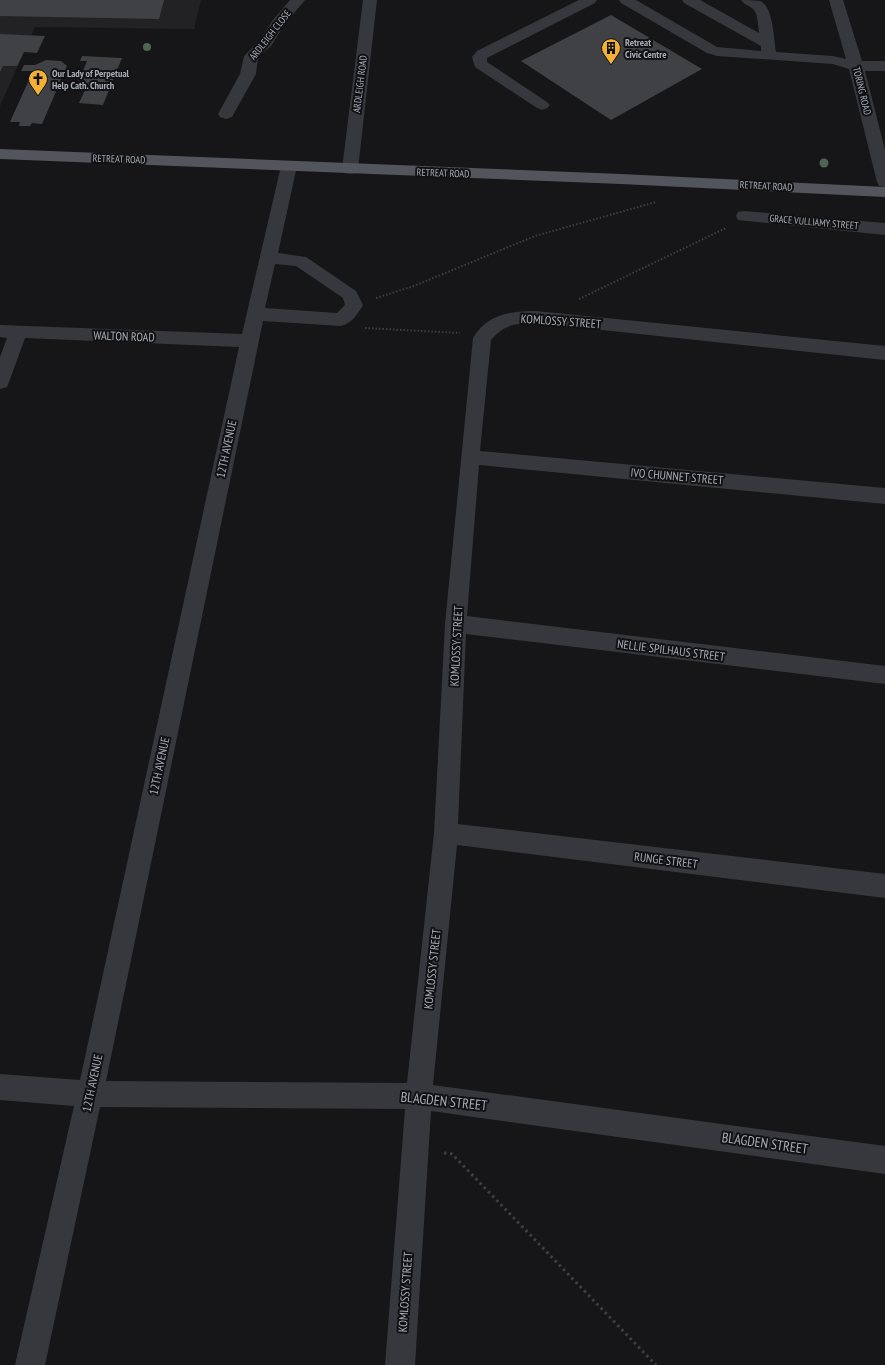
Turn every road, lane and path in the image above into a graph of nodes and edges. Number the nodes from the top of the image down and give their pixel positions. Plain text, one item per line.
1 (298, 0) edge
2 (370, 0) edge
3 (590, 0) edge
4 (626, 0) edge
5 (689, 0) edge
6 (748, 0) edge
7 (836, 0) edge
8 (769, 50) junction
9 (856, 66) junction
10 (885, 66) edge
11 (542, 105) dead end
12 (226, 114) dead end
13 (0, 154) edge
14 (289, 166) junction
15 (350, 169) junction
16 (885, 182) edge
17 (885, 192) edge
18 (657, 202) dead end
19 (744, 216) joint
20 (885, 228) edge
21 (268, 258) junction
22 (354, 305) junction
23 (256, 314) junction
24 (536, 317) junction
25 (341, 320) junction
26 (0, 331) edge
27 (18, 332) junction
28 (482, 338) junction
29 (249, 341) junction
30 (885, 353) edge
31 (0, 382) edge
32 (470, 457) junction
33 (885, 496) edge
34 (456, 624) junction
35 (885, 675) edge
36 (446, 833) junction
37 (885, 886) edge
38 (0, 1087) edge
39 (90, 1094) junction
40 (419, 1096) junction
41 (415, 1150) junction
42 (885, 1160) edge
43 (30, 1365) edge
44 (400, 1365) edge
45 (656, 1365) edge

1 - 12 street, ARDLEIGH CLOSE
2 - 15 street, ARDLEIGH ROAD
3 - 11 street
4 - 8 street
5 - 8 street
6 - 8 street
7 - 9 street, TORING ROAD
8 - 9 street
9 - 10 street
9 - 16 street, TORING ROAD
13 - 14 main road, RETREAT ROAD
14 - 15 main road, RETREAT ROAD
14 - 21 street, 12TH AVENUE
15 - 17 main road, RETREAT ROAD
18 - 22 path
19 - 20 street, GRACE VULLIAMY STREET
19 - 24 path
21 - 22 street
21 - 23 street, 12TH AVENUE
22 - 25 street
23 - 25 street
23 - 29 street, 12TH AVENUE
24 - 28 street, KOMLOSSY STREET
24 - 30 street, KOMLOSSY STREET
25 - 28 path
26 - 27 street, WALTON ROAD
27 - 29 street, WALTON ROAD
27 - 31 street
28 - 32 street, KOMLOSSY STREET
29 - 39 street, 12TH AVENUE
32 - 33 street, IVO CHUNNET STREET
32 - 34 street, KOMLOSSY STREET
34 - 35 street, NELLIE SPILHAUS STREET
34 - 36 street, KOMLOSSY STREET
36 - 37 street, RUNGE STREET
36 - 40 street, KOMLOSSY STREET
38 - 39 street, BLAGDEN STREET
39 - 40 street, BLAGDEN STREET
39 - 43 street, 12TH AVENUE
40 - 41 street, KOMLOSSY STREET
40 - 42 street, BLAGDEN STREET
41 - 44 street, KOMLOSSY STREET
41 - 45 path

